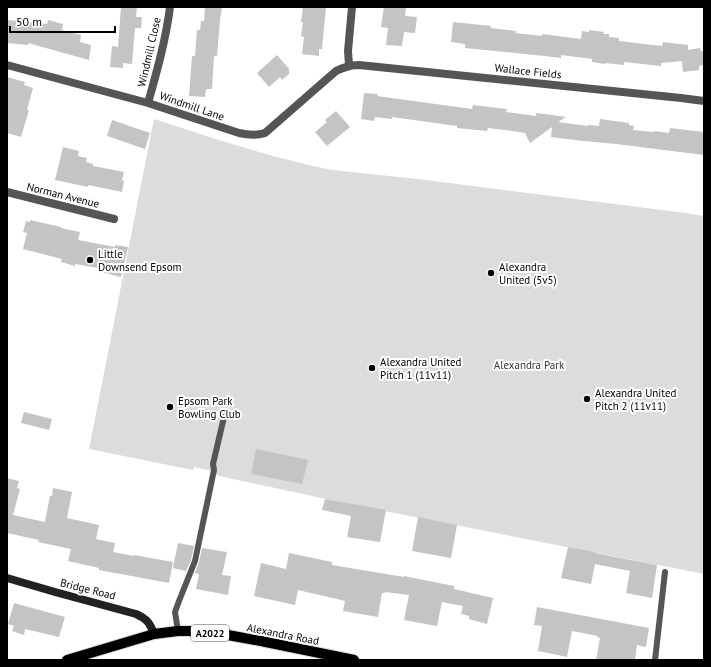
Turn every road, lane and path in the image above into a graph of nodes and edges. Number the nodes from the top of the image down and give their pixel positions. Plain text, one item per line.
1 (170, 7) edge
2 (352, 7) edge
3 (7, 65) edge
4 (349, 66) junction
5 (704, 101) edge
6 (148, 103) junction
7 (7, 192) edge
8 (114, 219) dead end
9 (224, 418) dead end
10 (665, 572) dead end
11 (7, 578) edge
12 (178, 632) junction
13 (154, 634) junction
14 (67, 660) edge
15 (354, 660) edge
16 (655, 660) edge

1 - 6 street, Windmill Close
2 - 4 street
3 - 6 street, Windmill Lane
4 - 5 street, Wallace Fields
4 - 6 street, Windmill Lane
7 - 8 street, Norman Avenue
9 - 12 lane
10 - 16 lane
11 - 13 main road, Bridge Road
12 - 13 main road, Alexandra Road / A2022
12 - 15 main road, Alexandra Road / A2022
13 - 14 main road, Alexandra Road / A2022

